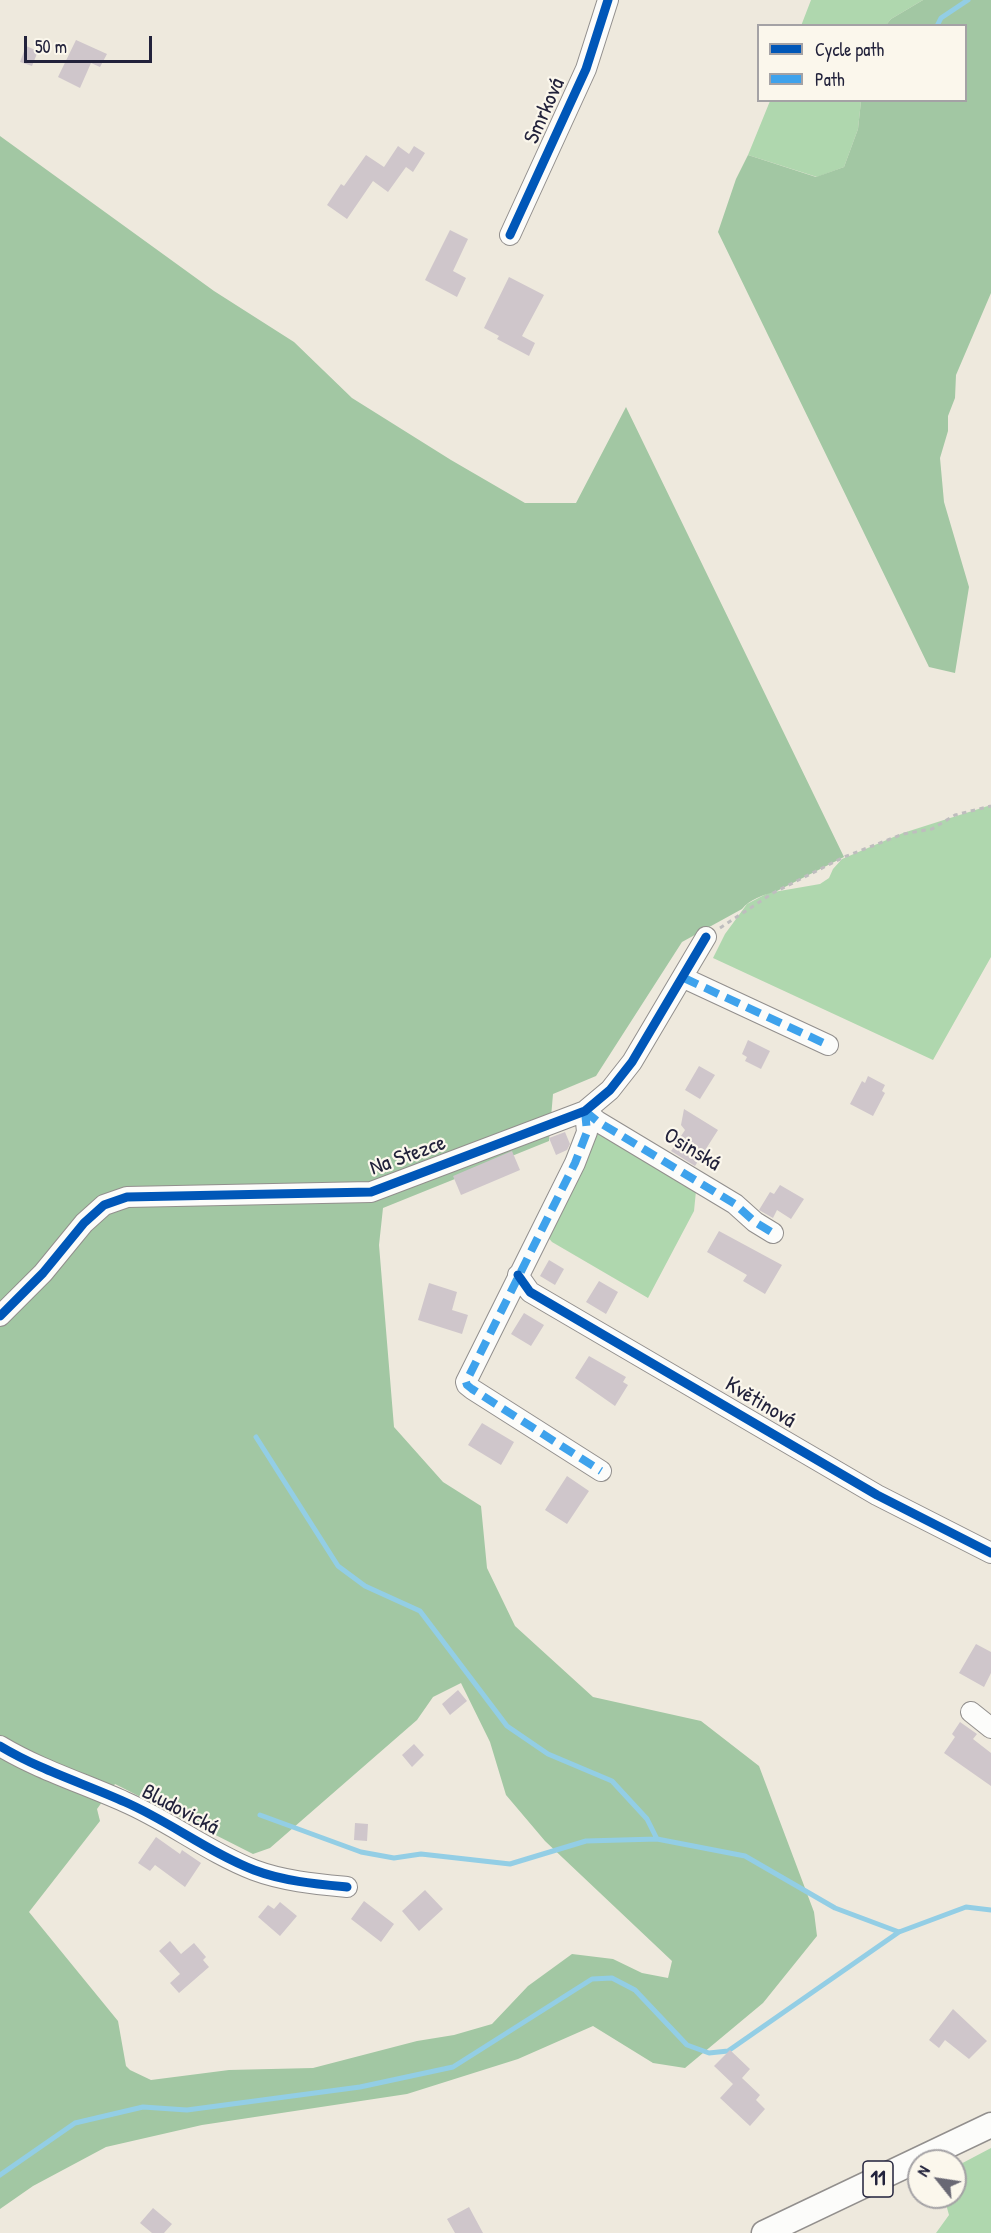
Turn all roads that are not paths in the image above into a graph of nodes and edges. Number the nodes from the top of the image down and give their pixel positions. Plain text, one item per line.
1 (608, 0) edge
2 (510, 235) dead end
3 (706, 937) road end
4 (684, 978) junction
5 (828, 1045) dead end
6 (585, 1111) junction
7 (773, 1233) dead end
8 (519, 1275) junction
9 (0, 1316) edge
10 (601, 1471) dead end
11 (991, 1553) edge
12 (971, 1712) dead end
13 (991, 1728) edge
14 (0, 1746) edge
15 (348, 1887) dead end
16 (991, 2125) edge
17 (764, 2233) edge

1 - 2 street, Smrková
3 - 4 street, Na Stezce
4 - 5 street
4 - 6 street, Na Stezce
6 - 7 street, Osinská
6 - 8 street
6 - 9 street, Na Stezce
8 - 10 street
8 - 11 street, Květinová
12 - 13 street
14 - 15 street, Bludovická
16 - 17 main road, 11

